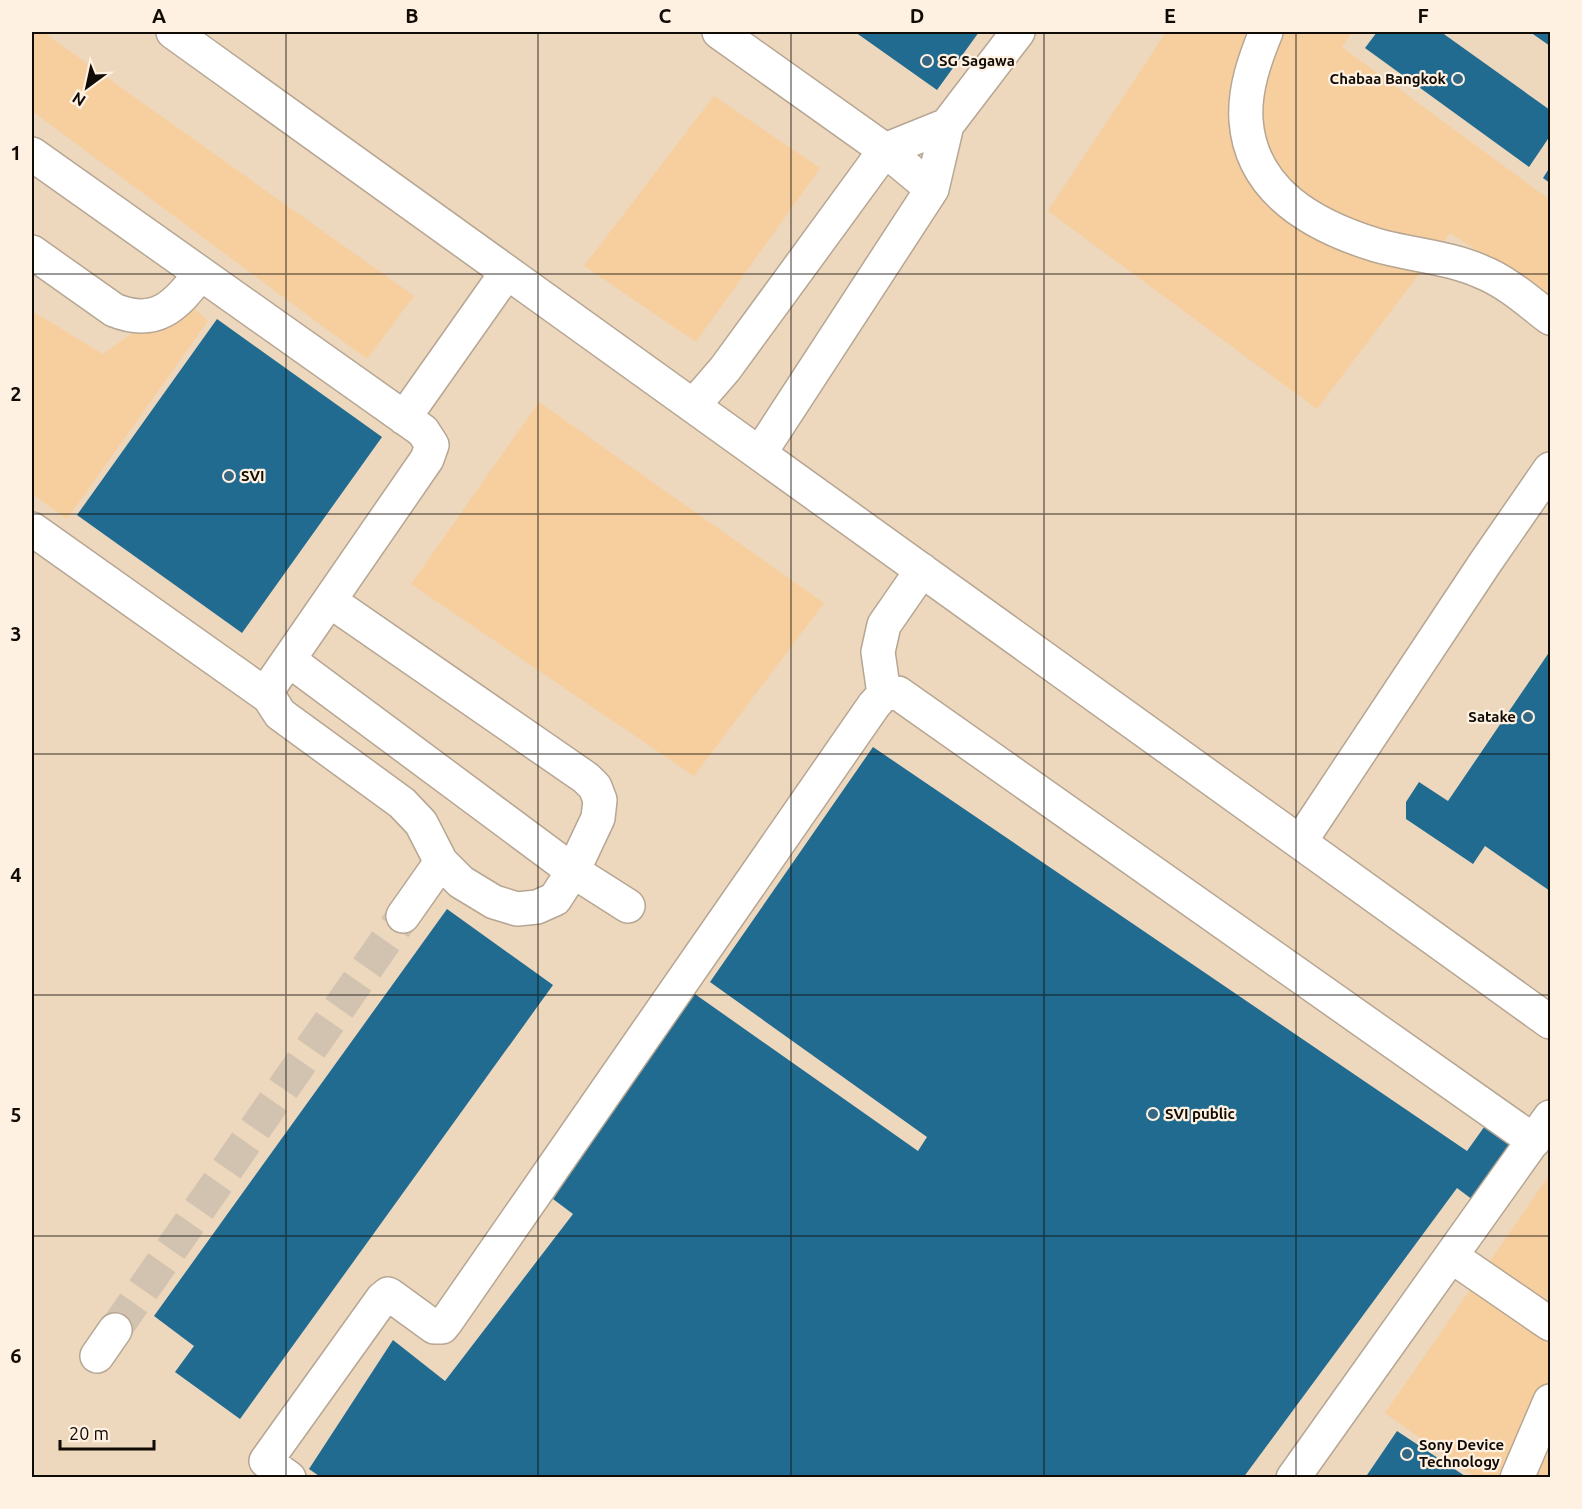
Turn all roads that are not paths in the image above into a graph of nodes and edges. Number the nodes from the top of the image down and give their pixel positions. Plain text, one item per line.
1 (173, 32) edge
2 (719, 32) edge
3 (1018, 32) edge
4 (1266, 32) edge
5 (947, 125) junction
6 (885, 150) junction
7 (32, 154) edge
8 (932, 189) junction
9 (32, 252) edge
10 (200, 274) junction
11 (505, 275) junction
12 (1551, 318) edge
13 (693, 406) junction
14 (404, 418) junction
15 (760, 453) junction
16 (1551, 469) edge
17 (32, 529) edge
18 (917, 576) junction
19 (330, 601) junction
20 (289, 660) junction
21 (884, 694) junction
22 (269, 697) junction
23 (1300, 842) junction
24 (441, 862) junction
25 (573, 871) junction
26 (628, 906) dead end
27 (403, 916) tunnel mouth
28 (1551, 1022) edge
29 (1542, 1129) edge
30 (1451, 1256) junction
31 (1551, 1324) edge
32 (1551, 1401) edge
33 (270, 1472) edge
34 (1293, 1478) edge
35 (1517, 1478) edge

1 - 11 street
2 - 6 street
3 - 5 street
4 - 12 street
5 - 6 street
5 - 8 street
6 - 8 street
6 - 13 street
7 - 10 street
8 - 15 street
9 - 10 street
10 - 14 street
11 - 13 street
11 - 14 street
13 - 15 street
14 - 19 street
15 - 18 street
16 - 23 street
17 - 22 street
18 - 21 street
18 - 23 street
19 - 20 street
19 - 25 street
20 - 22 street
20 - 25 street
21 - 29 street
21 - 33 street
22 - 24 street
23 - 28 street
24 - 25 street
24 - 27 street
25 - 26 street
29 - 30 street
30 - 31 street
30 - 34 street
32 - 35 street

